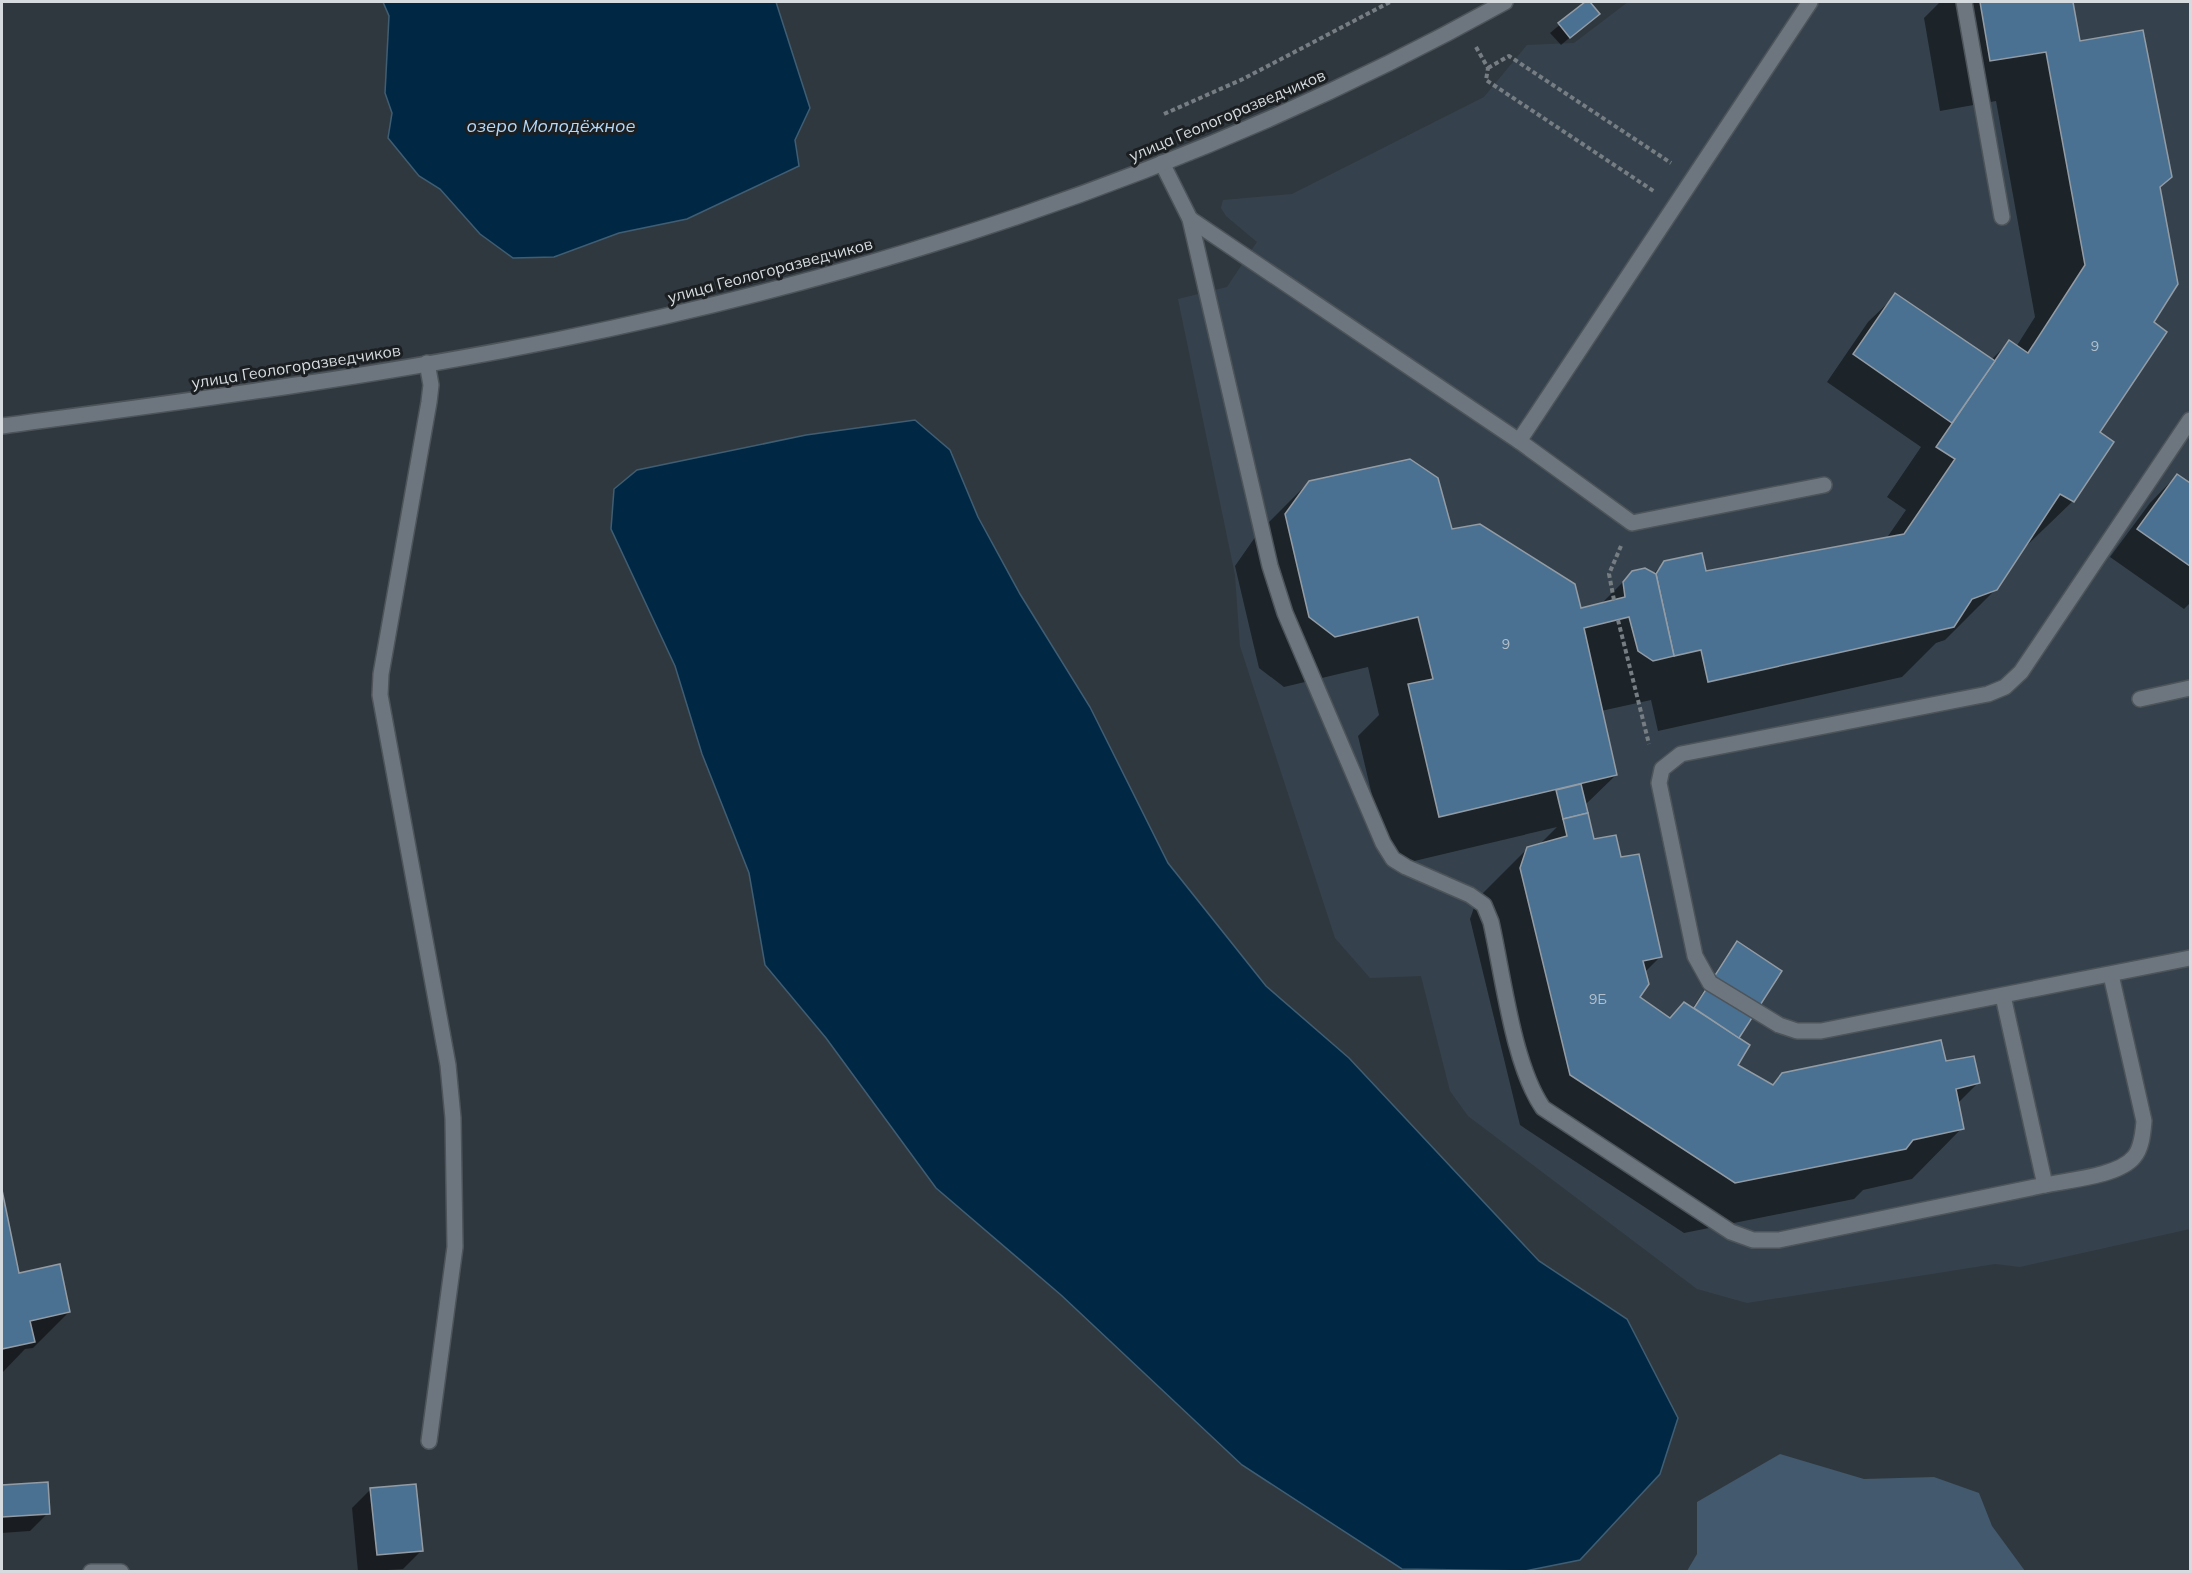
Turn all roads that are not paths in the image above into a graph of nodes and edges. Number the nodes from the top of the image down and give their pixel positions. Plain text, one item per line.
1 (1505, 2) edge
2 (1810, 2) edge
3 (1964, 2) edge
4 (1162, 164) junction
5 (2002, 217) dead end
6 (1190, 219) junction
7 (427, 363) junction
8 (2190, 420) edge
9 (2, 426) edge
10 (1519, 441) junction
11 (1824, 485) dead end
12 (2190, 688) edge
13 (2140, 699) dead end
14 (2190, 958) edge
15 (2111, 975) junction
16 (2003, 996) junction
17 (2045, 1185) junction
18 (429, 1441) dead end
19 (91, 1572) edge
20 (121, 1572) edge

1 - 4 street, улица Геологоразведчиков
2 - 10 street
3 - 5 street
4 - 6 street
4 - 7 street, улица Геологоразведчиков
6 - 10 street
6 - 17 street
7 - 9 street, улица Геологоразведчиков
7 - 18 street
8 - 16 street
10 - 11 street
12 - 13 street
14 - 15 street
15 - 16 street
15 - 17 street
16 - 17 street
19 - 20 street

